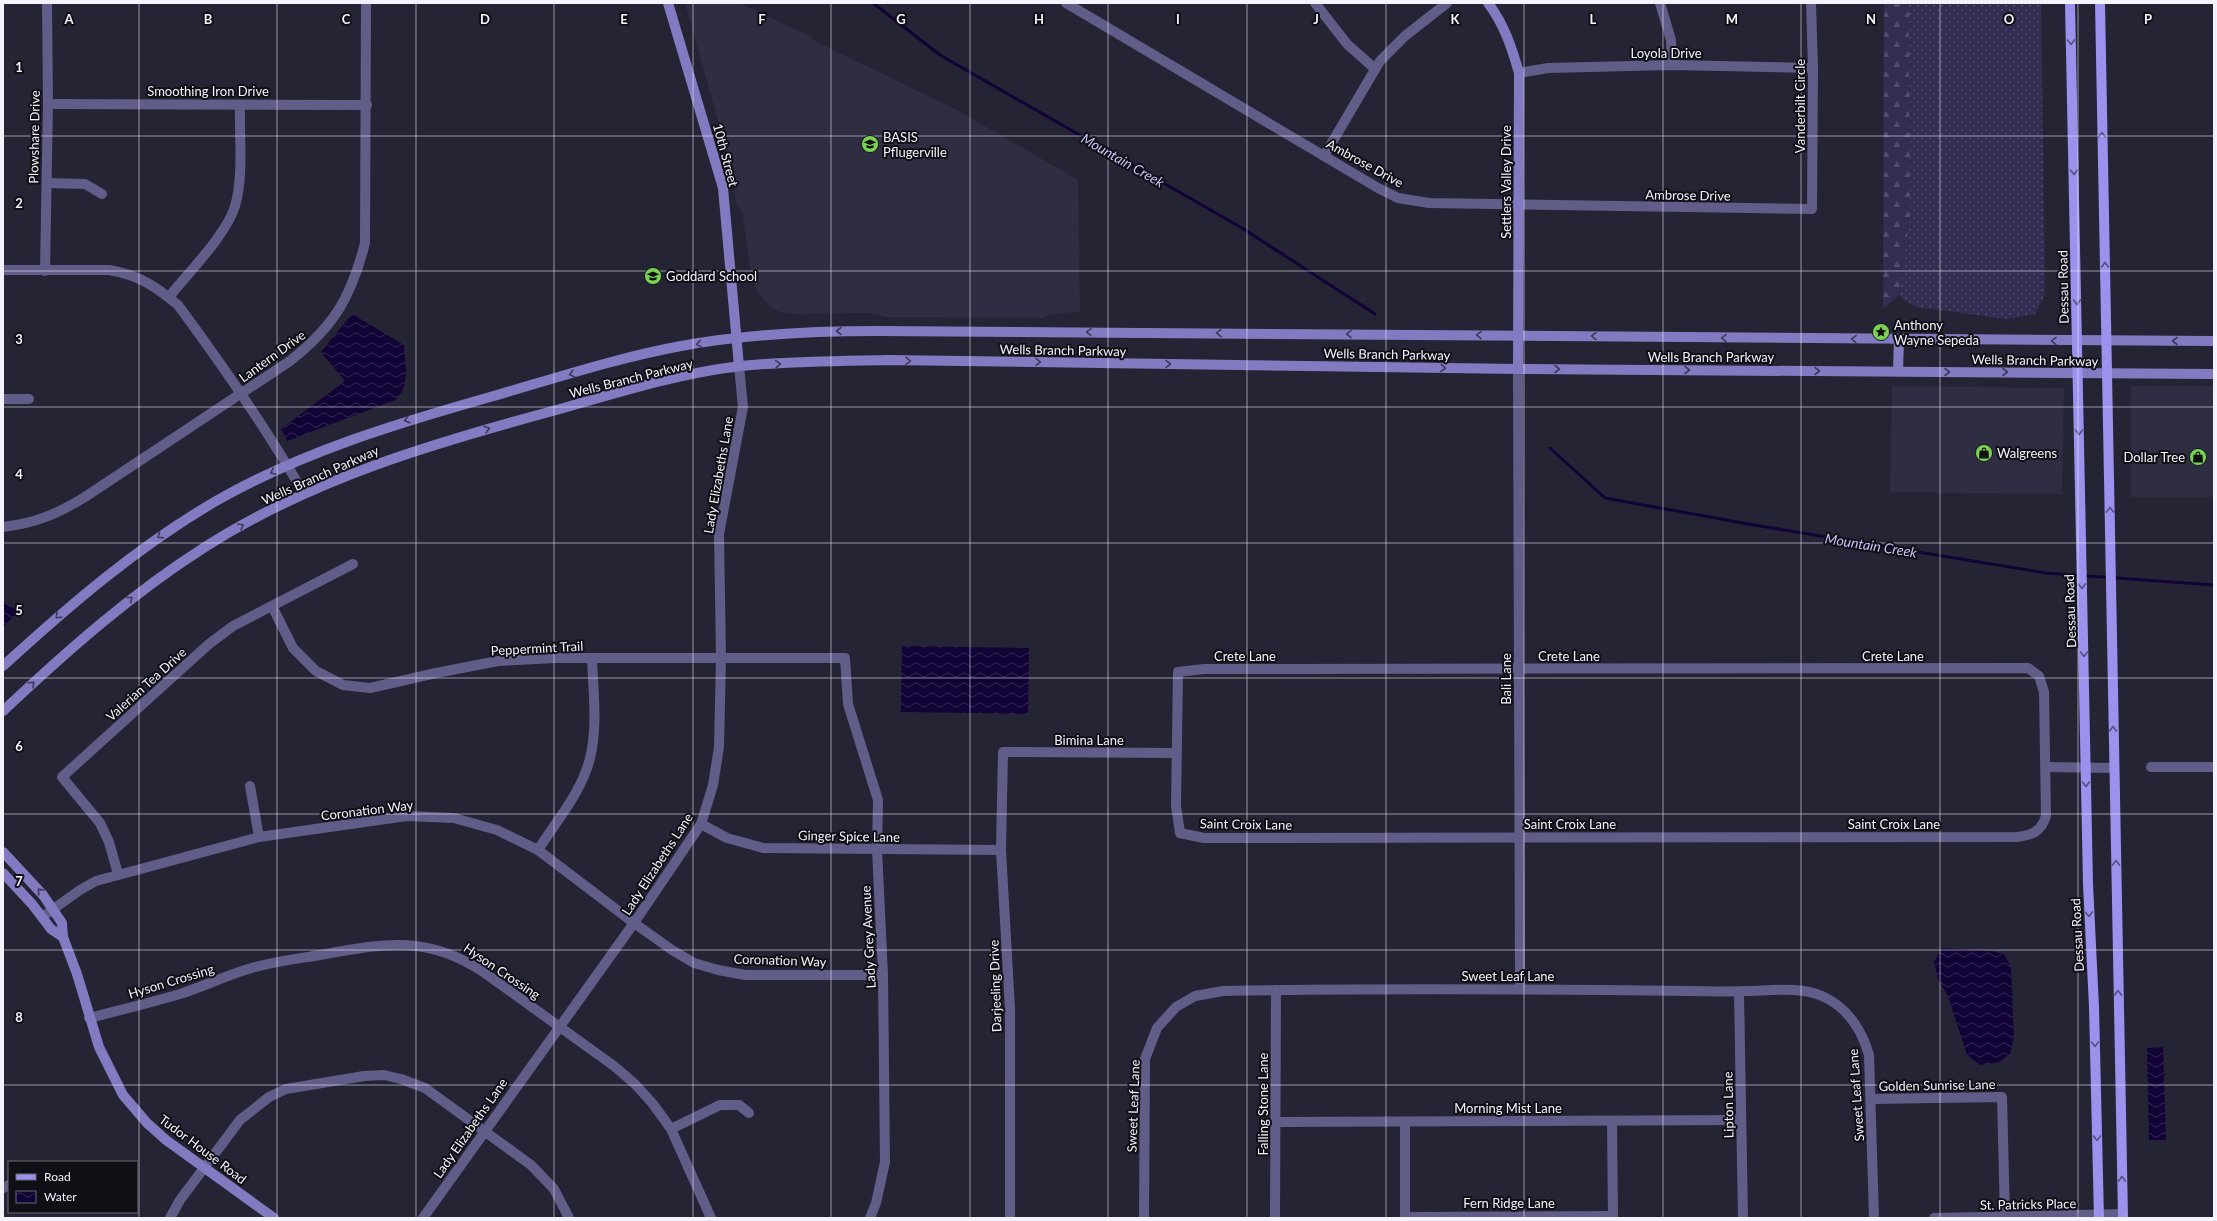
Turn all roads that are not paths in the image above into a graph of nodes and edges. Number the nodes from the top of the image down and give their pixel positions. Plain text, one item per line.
1 (47, 3) edge
2 (366, 3) edge
3 (668, 3) edge
4 (1066, 3) edge
5 (1315, 3) edge
6 (1447, 3) edge
7 (1488, 3) edge
8 (1660, 3) edge
9 (1811, 3) edge
10 (2070, 3) edge
11 (2100, 3) edge
12 (1672, 65) junction
13 (1374, 68) junction
14 (1813, 68) junction
15 (1519, 73) junction
16 (48, 104) junction
17 (240, 105) junction
18 (367, 105) junction
19 (1324, 156) junction
20 (47, 183) junction
21 (102, 194) dead end
22 (1520, 205) junction
23 (1812, 209) joint
24 (3, 270) edge
25 (45, 270) junction
26 (168, 297) junction
27 (1518, 336) junction
28 (737, 338) junction
29 (1899, 339) junction
30 (2078, 341) junction
31 (2107, 341) junction
32 (2214, 341) edge
33 (739, 366) junction
34 (1518, 369) junction
35 (1898, 372) junction
36 (2078, 373) junction
37 (2108, 374) junction
38 (2214, 374) edge
39 (241, 394) junction
40 (3, 399) edge
41 (29, 400) dead end
42 (288, 466) junction
43 (304, 494) junction
44 (3, 527) edge
45 (353, 564) dead end
46 (272, 606) junction
47 (592, 658) junction
48 (721, 658) junction
49 (845, 658) joint
50 (3, 666) edge
51 (1518, 670) junction
52 (3, 711) edge
53 (1003, 752) joint
54 (1176, 753) junction
55 (2046, 767) junction
56 (2151, 767) dead end
57 (2214, 767) edge
58 (2086, 768) junction
59 (2114, 768) junction
60 (250, 786) dead end
61 (701, 824) junction
62 (258, 837) junction
63 (1519, 837) junction
64 (877, 849) junction
65 (538, 850) junction
66 (1001, 850) junction
67 (3, 852) edge
68 (3, 873) edge
69 (118, 874) junction
70 (54, 908) junction
71 (42, 917) junction
72 (634, 923) junction
73 (63, 937) junction
74 (883, 975) junction
75 (1520, 988) junction
76 (1276, 990) junction
77 (1738, 992) junction
78 (89, 1018) junction
79 (559, 1026) junction
80 (1871, 1099) junction
81 (749, 1113) dead end
82 (1741, 1120) junction
83 (1612, 1121) junction
84 (1276, 1122) junction
85 (1405, 1122) junction
86 (671, 1129) junction
87 (484, 1130) junction
88 (205, 1168) junction
89 (2123, 1216) edge
90 (1404, 1217) edge
91 (1613, 1217) edge
92 (2099, 1217) edge
93 (170, 1218) edge
94 (274, 1218) edge
95 (422, 1218) edge
96 (569, 1218) edge
97 (711, 1218) edge
98 (870, 1218) edge
99 (1010, 1218) edge
100 (1144, 1218) edge
101 (1275, 1218) edge
102 (1743, 1218) edge
103 (1874, 1218) edge
104 (1934, 1218) edge
105 (2004, 1218) edge

1 - 16 street, Plowshare Drive
2 - 18 street, Lantern Drive
3 - 28 main road, 10th Street
4 - 19 street, Ambrose Drive
5 - 13 street
6 - 13 street
7 - 15 main road, Settlers Valley Drive
8 - 12 street
9 - 14 street, Vanderbilt Circle
10 -> 30 main road, Dessau Road
31 -> 11 main road
12 - 14 street, Loyola Drive
12 - 15 street, Loyola Drive
13 - 19 street
14 - 23 street, Vanderbilt Circle
15 - 22 main road, Settlers Valley Drive
16 - 17 street, Smoothing Iron Drive
16 - 20 street, Plowshare Drive
17 - 18 street, Smoothing Iron Drive
17 - 26 street
18 - 39 street, Lantern Drive
19 - 22 street, Ambrose Drive
20 - 21 street
20 - 25 street, Plowshare Drive
22 - 23 street, Ambrose Drive
22 - 27 main road, Settlers Valley Drive
24 - 25 street
25 - 26 street
26 - 39 street
27 -> 28 main road, Wells Branch Parkway
29 -> 27 main road, Wells Branch Parkway
27 - 34 main road, Settlers Valley Drive
28 - 33 main road, 10th Street
28 -> 42 main road, Wells Branch Parkway
30 -> 29 main road, Wells Branch Parkway
29 - 35 main road
30 - 31 main road, Wells Branch Parkway
30 - 36 main road, Dessau Road
32 -> 31 main road, Wells Branch Parkway
31 - 37 main road
33 -> 34 main road, Wells Branch Parkway
43 -> 33 main road, Wells Branch Parkway
33 - 48 street, Lady Elizabeths Lane
34 -> 35 main road, Wells Branch Parkway
34 - 51 street, Bali Lane
35 -> 36 main road, Wells Branch Parkway
36 - 37 main road, Wells Branch Parkway
36 -> 58 main road, Dessau Road
37 - 38 main road, Wells Branch Parkway
59 -> 37 main road
39 - 42 street
39 - 44 street, Lantern Drive
40 - 41 street
42 - 43 street
42 -> 50 main road, Wells Branch Parkway
52 -> 43 main road, Wells Branch Parkway
45 - 46 street, Valerian Tea Drive
46 - 47 street, Peppermint Trail
46 - 69 street, Valerian Tea Drive
47 - 48 street, Peppermint Trail
47 - 65 street
48 - 49 street, Peppermint Trail
48 - 61 street, Lady Elizabeths Lane
49 - 64 street, Lady Grey Avenue
51 - 54 street, Crete Lane
51 - 55 street, Crete Lane
51 - 63 street, Bali Lane
53 - 54 street, Bimina Lane
53 - 66 street, Darjeeling Drive
54 - 63 street, Saint Croix Lane
55 - 58 street
55 - 63 street, Saint Croix Lane
56 - 57 street
58 - 59 street
58 -> 92 main road, Dessau Road
89 -> 59 main road
60 - 62 street
61 - 64 street, Ginger Spice Lane
61 - 72 street, Lady Elizabeths Lane
62 - 65 street, Coronation Way
62 - 69 street, Coronation Way
63 - 75 street, Bali Lane
64 - 66 street, Ginger Spice Lane
64 - 74 street, Lady Grey Avenue
65 - 72 street, Coronation Way
66 - 99 street, Darjeeling Drive
70 -> 67 main road, Tudor House Road
68 - 71 main road
69 - 70 street, Coronation Way
70 - 71 street, Coronation Way
70 - 73 main road, Tudor House Road
71 - 73 main road
72 - 74 street, Coronation Way
72 - 79 street, Lady Elizabeths Lane
73 - 78 main road, Tudor House Road
74 - 98 street, Lady Grey Avenue
75 - 76 street, Sweet Leaf Lane
75 - 77 street, Sweet Leaf Lane
76 - 84 street, Falling Stone Lane
76 - 100 street, Sweet Leaf Lane
77 - 80 street, Sweet Leaf Lane
77 - 82 street, Lipton Lane
78 - 79 street, Hyson Crossing
78 - 88 main road, Tudor House Road
79 - 86 street, Hyson Crossing
79 - 87 street, Lady Elizabeths Lane
80 - 103 street, Sweet Leaf Lane
80 - 105 street, Golden Sunrise Lane
81 - 86 street
82 - 83 street, Morning Mist Lane
82 - 102 street, Lipton Lane
83 - 85 street, Morning Mist Lane
83 - 91 street
84 - 85 street, Morning Mist Lane
84 - 101 street, Falling Stone Lane
85 - 90 street
86 - 97 street, Hyson Crossing
87 - 88 street
87 - 95 street, Lady Elizabeths Lane
87 - 96 street
88 - 93 street
88 - 94 main road, Tudor House Road
89 - 92 street, St. Patricks Place
90 - 91 street, Fern Ridge Lane
92 - 105 street, St. Patricks Place
104 - 105 street, St. Patricks Place

